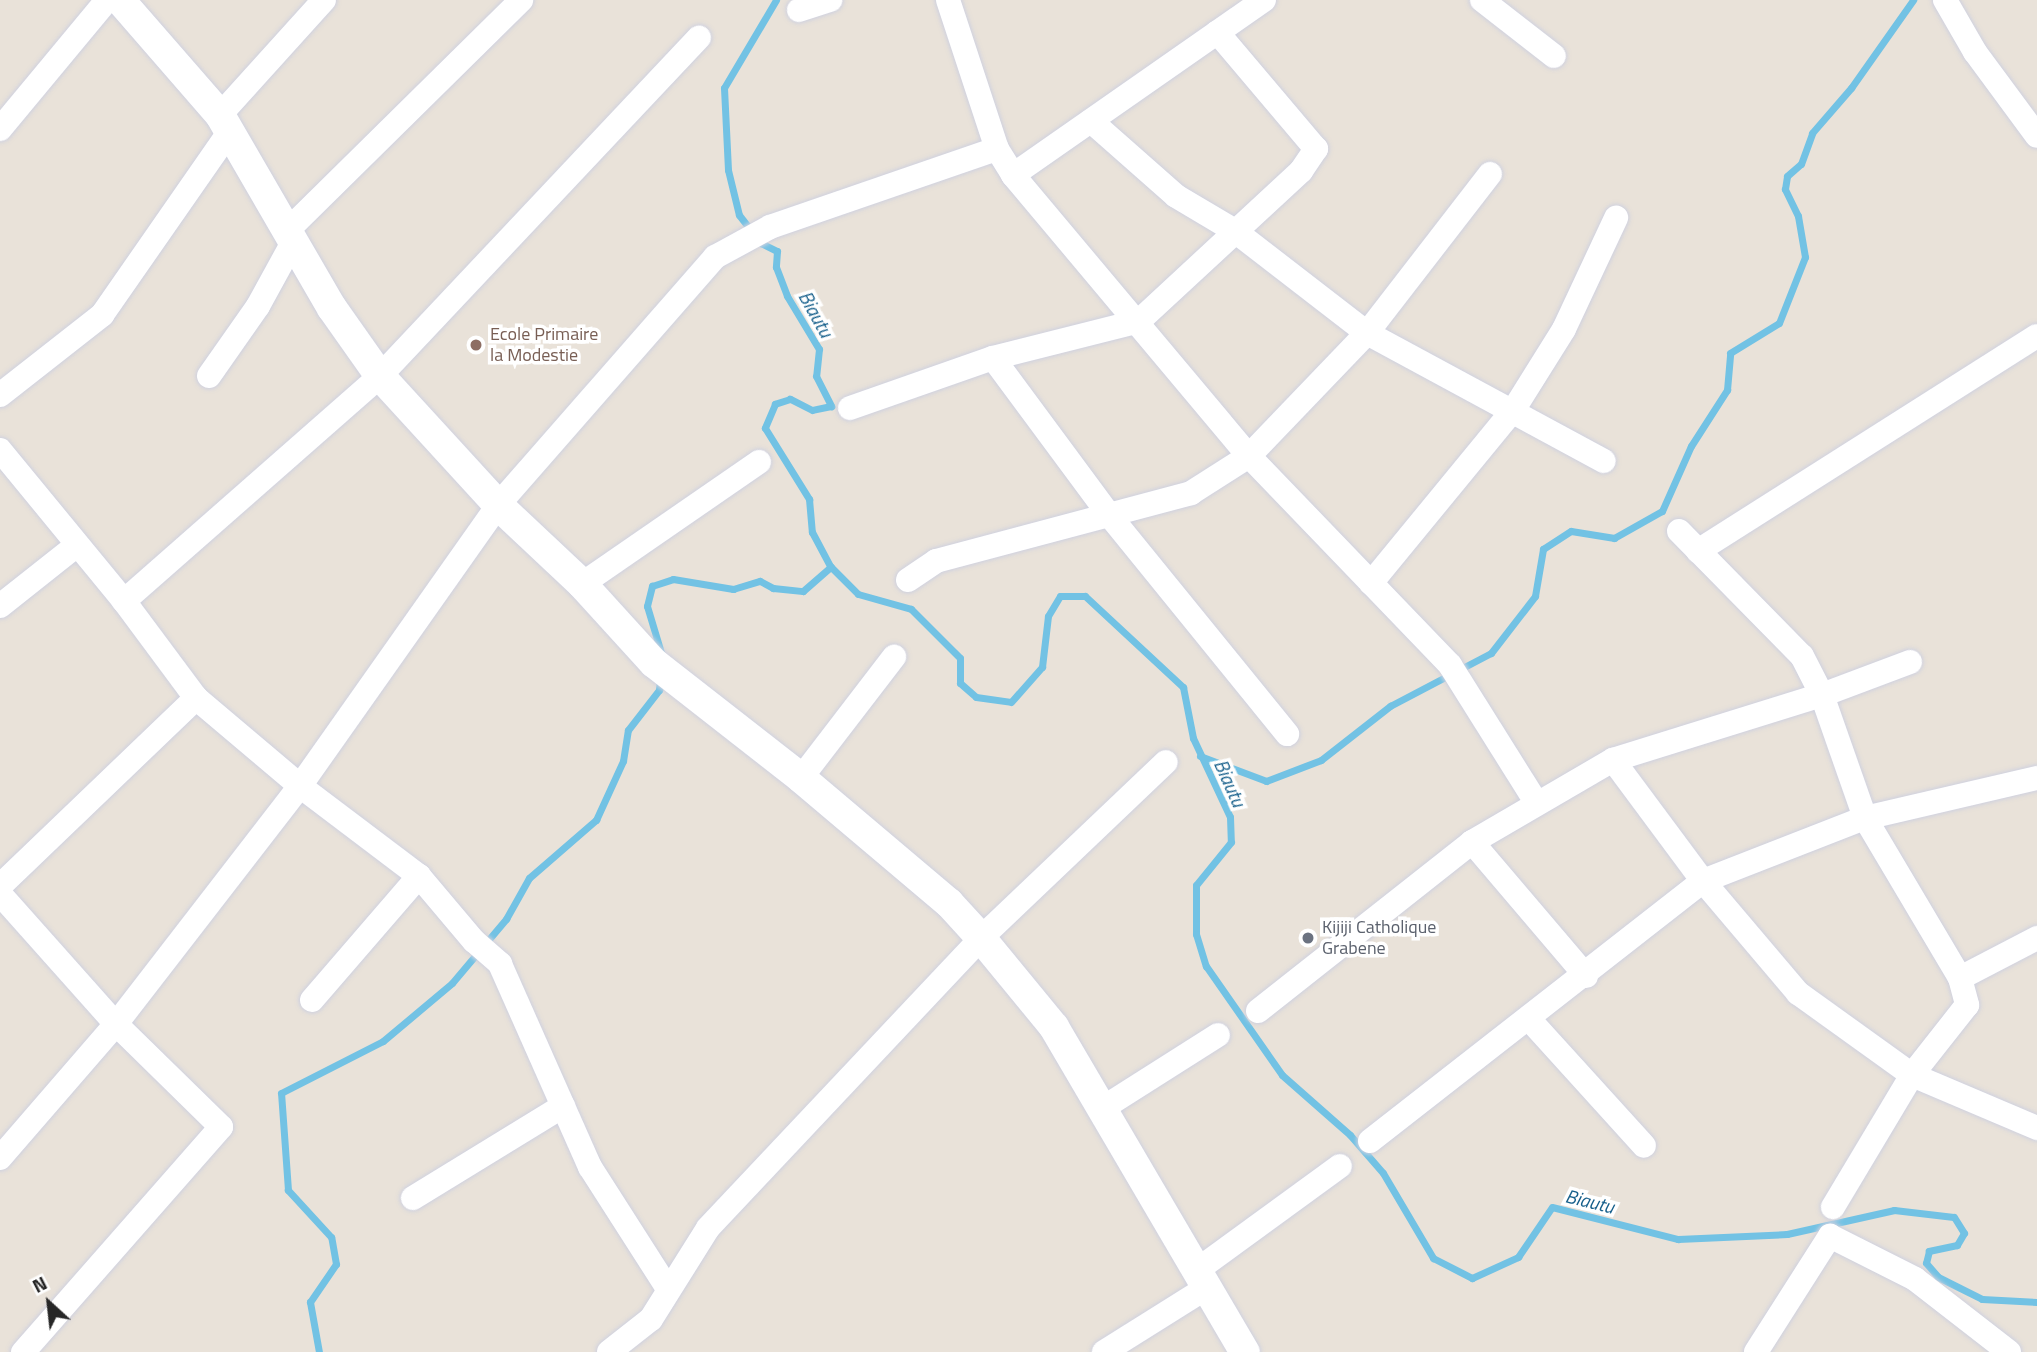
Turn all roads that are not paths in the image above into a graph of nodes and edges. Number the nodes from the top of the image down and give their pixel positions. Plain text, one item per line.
1 (107, 0) edge
2 (120, 0) edge
3 (324, 0) edge
4 (521, 0) edge
5 (830, 0) edge
6 (948, 0) edge
7 (1264, 0) edge
8 (1482, 0) edge
9 (1945, 0) edge
10 (799, 10) dead end
11 (1217, 32) junction
12 (699, 37) dead end
13 (1554, 56) dead end
14 (1091, 121) junction
15 (225, 123) junction
16 (0, 129) edge
17 (2037, 136) edge
18 (997, 149) junction
19 (1013, 174) junction
20 (1490, 174) dead end
21 (1616, 218) dead end
22 (1235, 232) junction
23 (290, 237) junction
24 (1139, 321) junction
25 (1367, 333) junction
26 (2037, 336) edge
27 (993, 358) junction
28 (209, 376) dead end
29 (380, 376) junction
30 (0, 395) edge
31 (850, 408) dead end
32 (1514, 409) junction
33 (0, 450) edge
34 (1249, 456) junction
35 (1604, 461) dead end
36 (759, 462) dead end
37 (498, 505) junction
38 (1110, 516) junction
39 (1679, 531) dead end
40 (77, 545) junction
41 (1698, 551) junction
42 (908, 580) dead end
43 (1371, 583) junction
44 (582, 584) junction
45 (124, 601) junction
46 (0, 606) edge
47 (894, 657) dead end
48 (1910, 662) dead end
49 (1822, 695) junction
50 (195, 698) junction
51 (1287, 734) dead end
52 (1613, 760) junction
53 (1167, 762) dead end
54 (801, 778) junction
55 (2037, 778) edge
56 (300, 786) junction
57 (1536, 802) junction
58 (1865, 818) junction
59 (1472, 842) junction
60 (419, 876) junction
61 (1703, 881) junction
62 (0, 886) edge
63 (0, 894) edge
64 (981, 938) junction
65 (2037, 938) edge
66 (1586, 976) junction
67 (1959, 978) junction
68 (312, 1000) dead end
69 (1258, 1011) dead end
70 (1529, 1019) junction
71 (116, 1024) junction
72 (1218, 1035) dead end
73 (1912, 1075) junction
74 (563, 1106) junction
75 (1103, 1108) junction
76 (2037, 1128) edge
77 (1370, 1142) dead end
78 (1644, 1146) dead end
79 (0, 1158) edge
80 (1340, 1166) dead end
81 (413, 1198) dead end
82 (1833, 1207) dead end
83 (1201, 1279) junction
84 (668, 1289) junction
85 (23, 1352) edge
86 (609, 1352) edge
87 (1104, 1352) edge
88 (1245, 1352) edge
89 (1756, 1352) edge
90 (2009, 1352) edge

1 - 16 street
2 - 15 street
3 - 15 street
4 - 23 street
5 - 10 street
6 - 18 street
7 - 11 street
8 - 13 street
9 - 17 street
11 - 14 street
11 - 22 street
12 - 29 street
14 - 19 street
14 - 22 street
15 - 23 street
15 - 30 street
18 - 19 street
18 - 37 street
19 - 24 street
20 - 25 street
21 - 32 street
22 - 24 street
22 - 25 street
23 - 28 street
23 - 29 street
24 - 27 street
24 - 34 street
25 - 32 street
25 - 34 street
26 - 41 street
27 - 31 street
27 - 38 street
29 - 37 street
29 - 45 street
32 - 35 street
32 - 43 street
33 - 40 street
34 - 38 street
34 - 43 street
36 - 44 street
37 - 44 street
37 - 56 street
38 - 42 street
38 - 51 street
39 - 41 street
40 - 45 street
40 - 46 street
41 - 49 street
43 - 57 street
44 - 54 street
45 - 50 street
47 - 54 street
48 - 49 street
49 - 52 street
49 - 58 street
50 - 56 street
50 - 62 street
52 - 57 street
52 - 61 street
53 - 64 street
54 - 64 street
55 - 58 street
56 - 60 street
56 - 71 street
57 - 59 street
58 - 61 street
58 - 67 street
59 - 66 street
59 - 69 street
60 - 68 street
60 - 74 street
61 - 66 street
61 - 73 street
63 - 71 street
64 - 75 street
64 - 84 street
65 - 67 street
66 - 70 street
67 - 73 street
70 - 77 street
70 - 78 street
71 - 79 street
71 - 85 street
72 - 75 street
73 - 76 street
73 - 82 street
74 - 81 street
74 - 84 street
75 - 83 street
80 - 83 street
83 - 87 street
83 - 88 street
84 - 86 street
89 - 90 street

